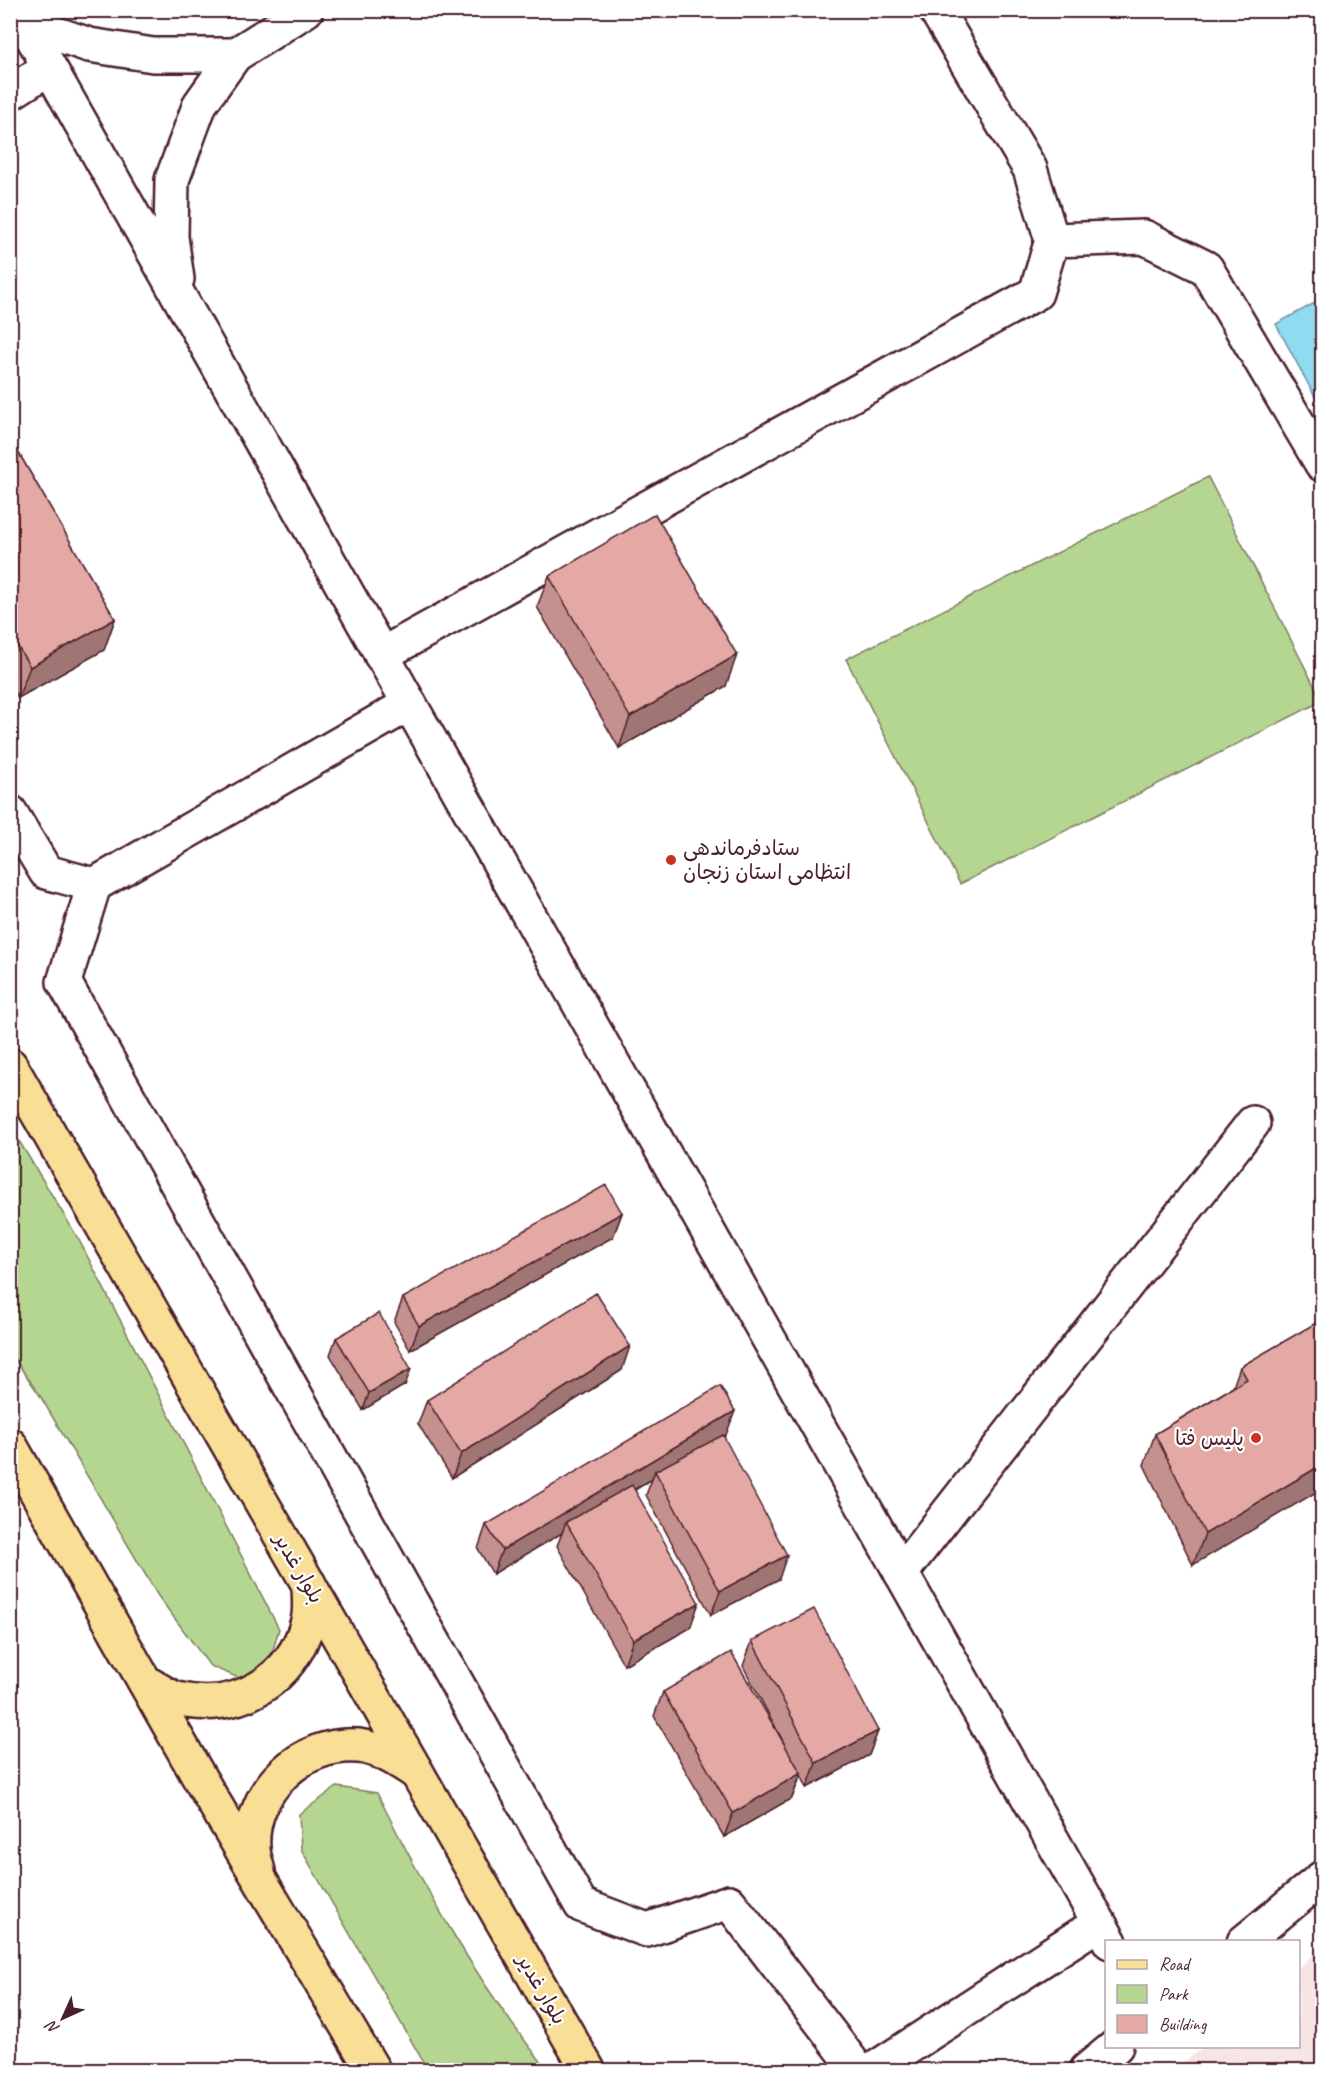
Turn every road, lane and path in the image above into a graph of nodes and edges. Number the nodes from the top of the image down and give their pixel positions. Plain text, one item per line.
1 (306, 10) edge
2 (936, 10) edge
3 (20, 17) edge
4 (235, 55) junction
5 (50, 68) junction
6 (10, 93) edge
7 (1052, 240) junction
8 (179, 297) junction
9 (1323, 464) edge
10 (381, 655) junction
11 (409, 704) junction
12 (10, 812) edge
13 (94, 885) junction
14 (10, 1065) edge
15 (1253, 1123) dead end
16 (10, 1445) edge
17 (901, 1573) junction
18 (309, 1584) junction
19 (145, 1682) junction
20 (418, 1774) junction
21 (1323, 1878) edge
22 (260, 1880) junction
23 (1105, 1932) edge
24 (1245, 1940) edge
25 (1114, 2048) edge
26 (373, 2070) edge
27 (588, 2070) edge
28 (858, 2070) edge
29 (873, 2070) edge
30 (1087, 2070) edge

1 - 4 street
2 - 7 street
3 - 4 street
3 - 5 street
4 - 8 street
5 - 6 street
5 - 8 street
7 - 9 street
7 - 10 street
8 - 10 street
10 - 11 street
11 - 13 street
11 - 17 street
12 - 13 street
13 - 28 street
14 - 18 main road, بلوار غدیر
15 - 17 street
16 - 19 main road
17 - 23 street
18 - 19 main road
18 - 20 main road, بلوار غدیر
19 - 22 main road
20 - 22 main road
20 - 27 main road, بلوار غدیر
21 - 24 street
22 - 26 main road
23 - 29 street
25 - 30 street

